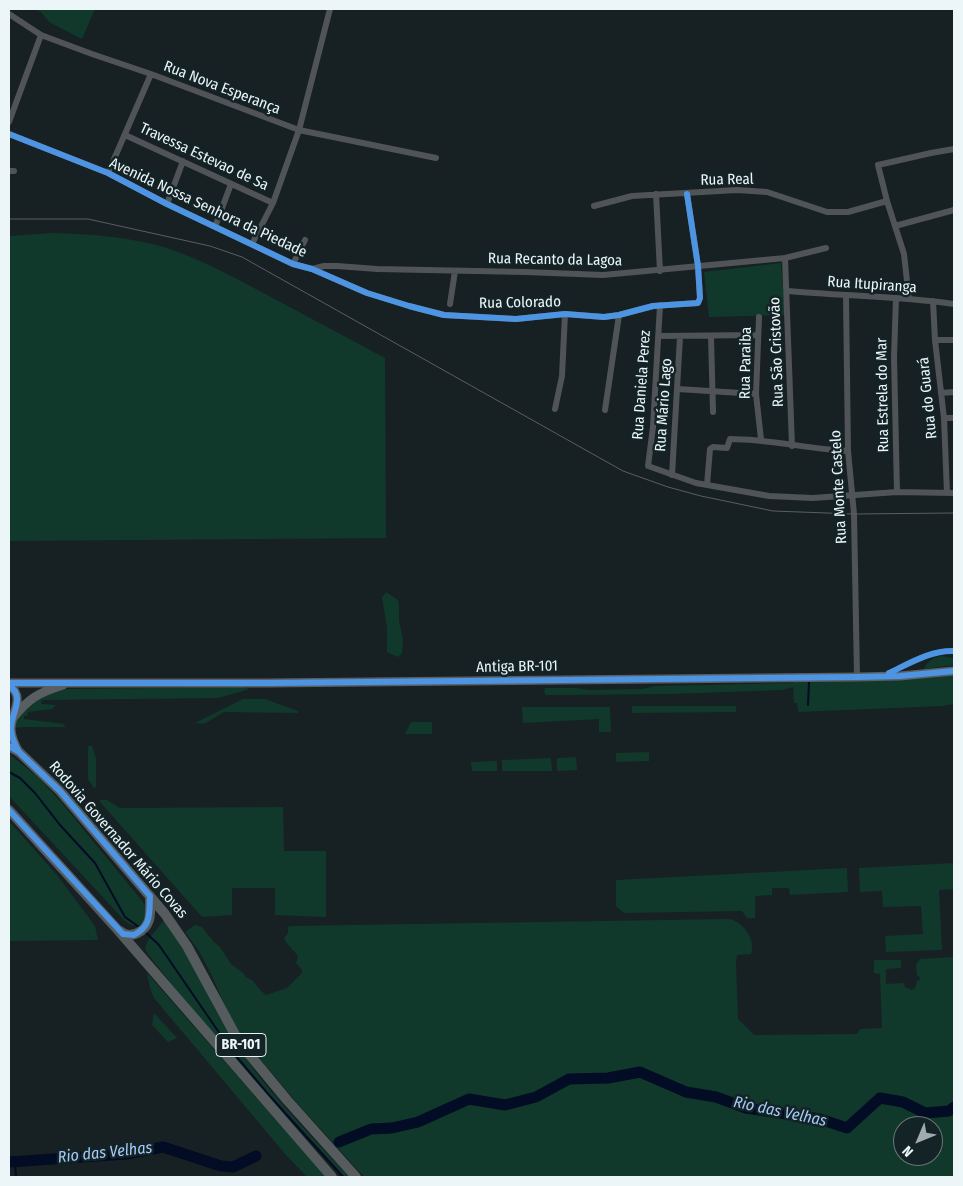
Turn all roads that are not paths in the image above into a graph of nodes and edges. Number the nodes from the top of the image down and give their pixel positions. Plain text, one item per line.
1 (330, 9) edge
2 (9, 14) edge
3 (41, 35) junction
4 (151, 74) junction
5 (9, 122) edge
6 (299, 130) junction
7 (9, 134) edge
8 (125, 135) junction
9 (954, 150) edge
10 (436, 158) dead end
11 (183, 161) junction
12 (108, 173) junction
13 (232, 184) junction
14 (656, 194) junction
15 (687, 194) junction
16 (887, 201) junction
17 (273, 203) junction
18 (166, 204) junction
19 (594, 206) dead end
20 (954, 210) edge
21 (895, 226) junction
22 (215, 227) junction
23 (305, 240) dead end
24 (252, 244) junction
25 (826, 248) dead end
26 (786, 258) junction
27 (293, 264) junction
28 (698, 266) junction
29 (312, 269) junction
30 (455, 270) junction
31 (660, 271) junction
32 (788, 291) junction
33 (846, 296) junction
34 (896, 298) junction
35 (909, 299) junction
36 (933, 301) junction
37 (450, 304) dead end
38 (954, 304) edge
39 (660, 305) junction
40 (565, 314) junction
41 (619, 315) junction
42 (759, 317) dead end
43 (758, 335) junction
44 (659, 336) junction
45 (680, 336) junction
46 (711, 336) junction
47 (934, 340) junction
48 (954, 340) edge
49 (678, 389) junction
50 (713, 391) junction
51 (954, 392) edge
52 (941, 393) junction
53 (756, 394) junction
54 (555, 409) dead end
55 (605, 410) dead end
56 (713, 412) dead end
57 (944, 418) junction
58 (954, 418) edge
59 (761, 439) junction
60 (792, 446) junction
61 (848, 451) junction
62 (672, 474) junction
63 (707, 485) junction
64 (897, 492) junction
65 (951, 493) edge
66 (852, 494) junction
67 (954, 671) edge
68 (857, 677) junction
69 (79, 682) junction
70 (9, 684) edge
71 (12, 718) junction
72 (9, 746) edge
73 (19, 752) junction
74 (9, 810) edge
75 (150, 896) junction
76 (117, 929) junction
77 (332, 1177) edge
78 (356, 1177) edge

1 - 6 street
2 - 3 street, Rua Nova Esperança
3 - 4 street, Rua Nova Esperança
3 - 5 street
4 - 6 street, Rua Nova Esperança
4 - 8 street
6 - 10 street, Rua Nova Esperança
6 - 17 street
7 - 12 street, Avenida Nossa Senhora da Piedade
8 - 11 street, Travessa Estevao de Sa
8 - 12 street
9 - 16 street
11 - 13 street, Travessa Estevao de Sa
11 - 18 street
12 - 18 street, Avenida Nossa Senhora da Piedade
13 - 17 street, Travessa Estevao de Sa
13 - 22 street
14 - 15 street, Rua Real
14 - 19 street, Rua Real
14 - 31 street
15 - 16 street, Rua Real
15 - 28 street
16 - 21 street
17 - 24 street
18 - 22 street, Avenida Nossa Senhora da Piedade
20 - 21 street
21 - 35 street
22 - 24 street, Avenida Nossa Senhora da Piedade
23 - 27 street
24 - 27 street, Avenida Nossa Senhora da Piedade
25 - 26 street, Rua Recanto da Lagoa
26 - 28 street, Rua Recanto da Lagoa
26 - 32 street, Rua São Cristovão
27 - 29 street, Avenida Nossa Senhora da Piedade
28 - 31 street, Rua Recanto da Lagoa
28 - 39 street, Rua Colorado
29 - 30 street, Rua Recanto da Lagoa
29 - 40 street, Rua Colorado
30 - 31 street, Rua Recanto da Lagoa
30 - 37 street
32 - 33 street, Rua Itupiranga
32 - 60 street, Rua São Cristovão
33 - 34 street, Rua Itupiranga
33 - 61 street, Rua Monte Castelo
34 - 35 street, Rua Itupiranga
34 - 64 street, Rua Estrela do Mar
35 - 36 street, Rua Itupiranga
36 - 38 street, Rua Itupiranga
36 - 47 street, Rua do Guará
39 - 41 street, Rua Colorado
39 - 44 street, Rua Daniela Perez
40 - 41 street, Rua Colorado
40 - 54 street
41 - 55 street
42 - 43 street, Rua Paraiba
43 - 46 street
43 - 53 street, Rua Paraiba
44 - 45 street
44 - 62 street, Rua Daniela Perez
45 - 46 street
45 - 49 street, Rua Mário Lago
46 - 50 street
47 - 48 street
47 - 52 street, Rua do Guará
49 - 50 street
49 - 62 street, Rua Mário Lago
50 - 53 street
50 - 56 street
51 - 52 street
52 - 57 street, Rua do Guará
53 - 59 street, Rua Paraiba
57 - 58 street
57 - 65 street, Rua do Guará
59 - 60 street
59 - 63 street
60 - 61 street
61 - 66 street, Rua Monte Castelo
62 - 63 street
63 - 66 street
64 - 65 street
64 - 66 street
66 - 68 street, Rua Monte Castelo
67 - 68 main road, Antiga BR-101
68 - 69 main road, Antiga BR-101
69 - 70 main road
69 - 71 main road
70 - 71 main road
71 - 73 main road, BR-101
72 - 73 highway, Rodovia Governador Mário Covas / BR-101
73 - 75 highway, Rodovia Governador Mário Covas / BR-101
74 - 76 highway, BR-101
75 - 76 highway
75 - 78 highway, Rodovia Governador Mário Covas / BR-101
76 - 77 highway, BR-101

